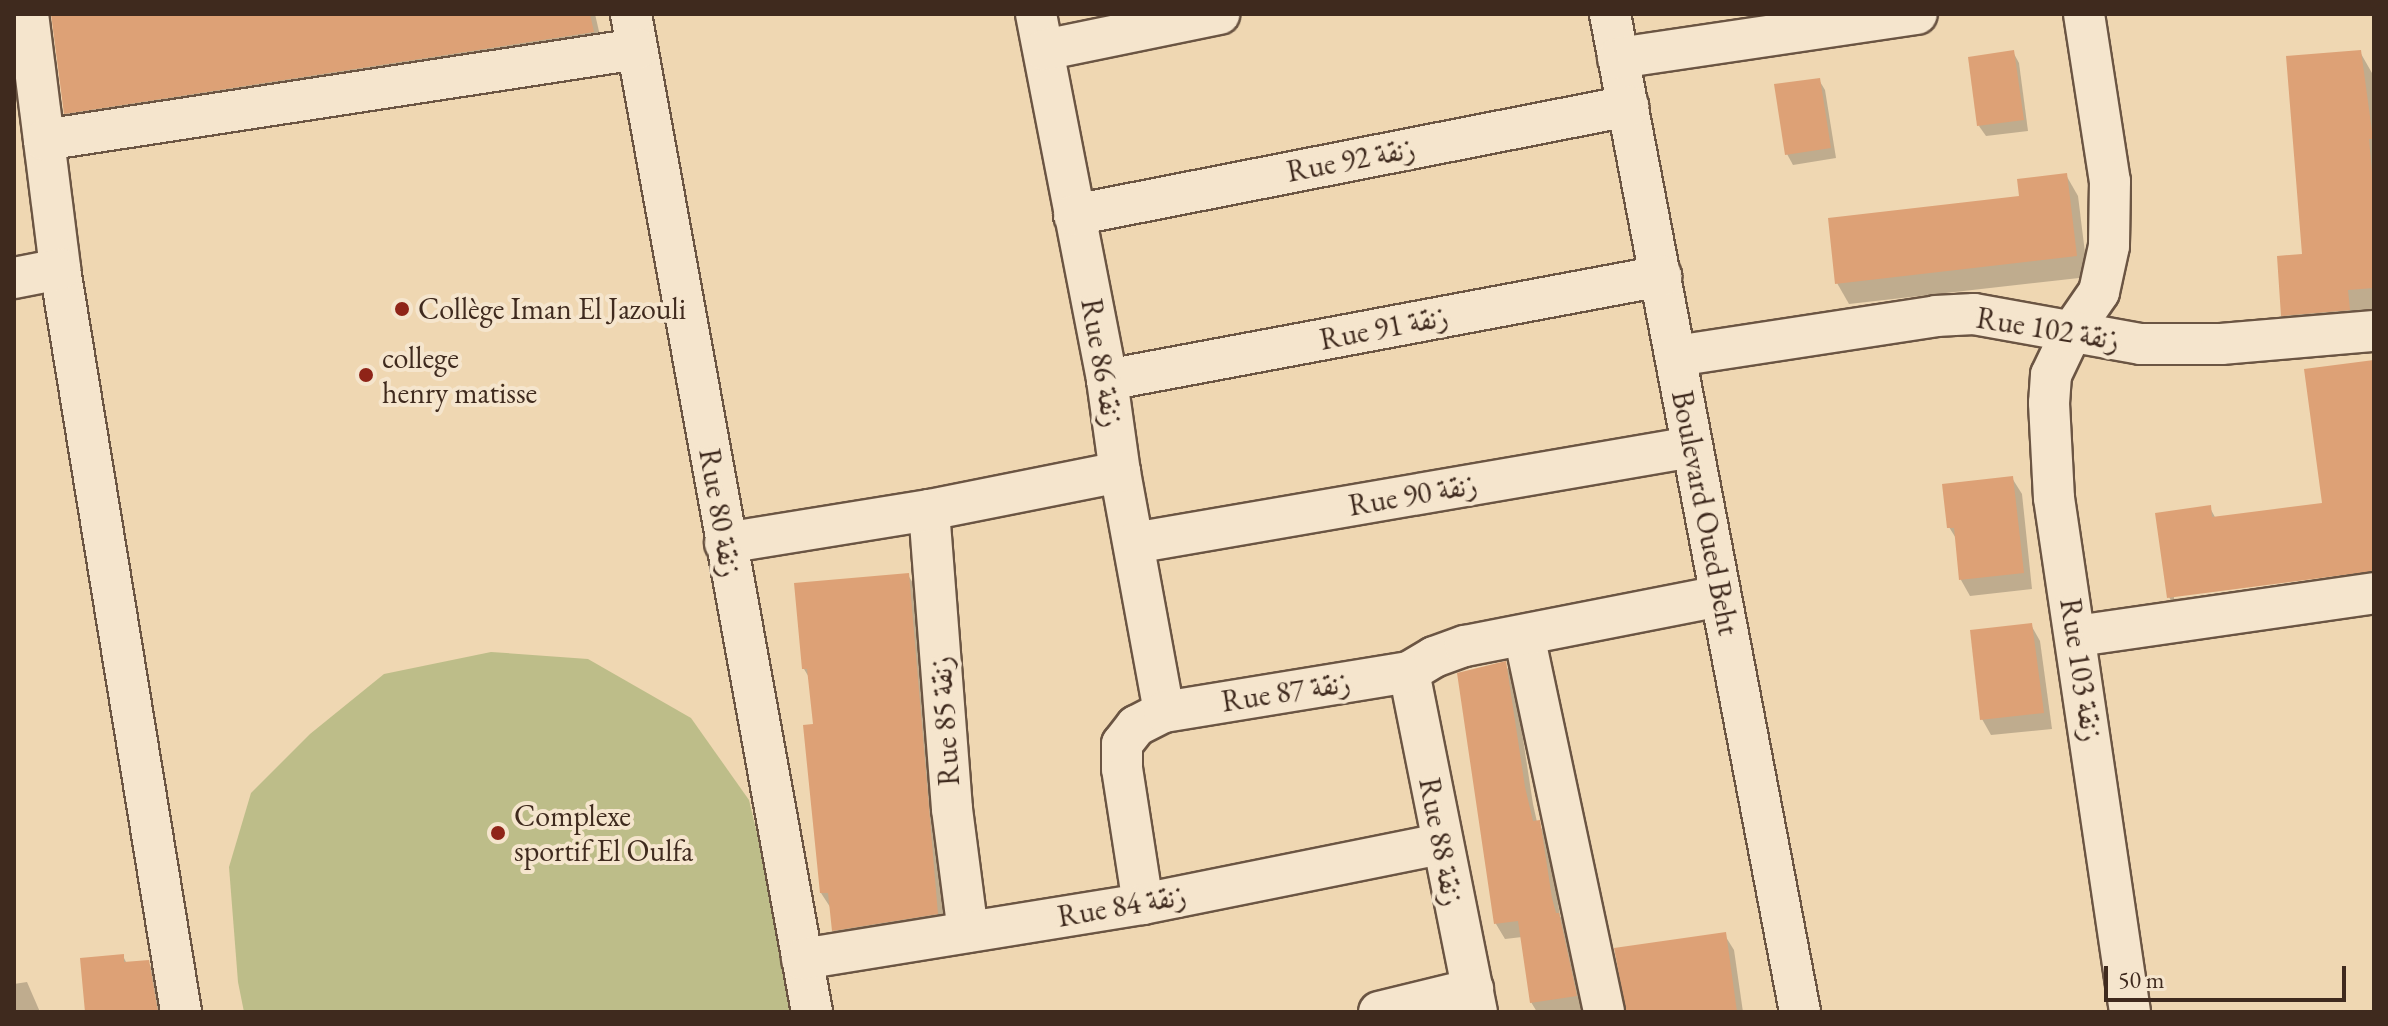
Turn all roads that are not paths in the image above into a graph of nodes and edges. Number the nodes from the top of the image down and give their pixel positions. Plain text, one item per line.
1 (28, 14) edge
2 (1219, 14) edge
3 (1610, 14) edge
4 (1917, 14) edge
5 (2084, 14) edge
6 (634, 31) edge
7 (1040, 32) edge
8 (1618, 58) junction
9 (1628, 106) junction
10 (44, 140) junction
11 (1074, 215) junction
12 (60, 269) junction
13 (1661, 276) junction
14 (14, 278) edge
15 (2072, 331) junction
16 (2374, 331) edge
17 (1676, 356) junction
18 (1107, 380) junction
19 (1692, 447) junction
20 (1120, 472) junction
21 (929, 510) junction
22 (725, 543) junction
23 (1134, 543) junction
24 (2374, 593) edge
25 (1720, 596) junction
26 (1524, 635) junction
27 (2077, 636) junction
28 (1409, 672) junction
29 (1164, 712) junction
30 (1440, 844) junction
31 (1143, 904) junction
32 (968, 932) junction
33 (802, 959) junction
34 (1475, 1000) edge
35 (181, 1012) edge
36 (812, 1012) edge
37 (1379, 1012) edge
38 (1604, 1012) edge
39 (1800, 1012) edge
40 (2130, 1012) edge

1 - 10 street
2 - 7 street
3 - 8 street, Boulevard Oued Beht
4 - 8 street
5 - 15 street, Rue 103 زنقة
6 - 10 street
6 - 22 street, Rue 80 زنقة
7 - 11 street, Rue 86 زنقة
8 - 9 street, Boulevard Oued Beht
9 - 11 street, Rue 92 زنقة
9 - 13 street, Boulevard Oued Beht
10 - 12 street
11 - 18 street, Rue 86 زنقة
12 - 14 street
12 - 35 street
13 - 17 street, Boulevard Oued Beht
13 - 18 street, Rue 91 زنقة
15 - 16 street, Rue 102 زنقة
15 - 17 street, Rue 102 زنقة
15 - 27 street, Rue 103 زنقة
17 - 19 street, Boulevard Oued Beht
18 - 20 street, Rue 86 زنقة
19 - 23 street, Rue 90 زنقة
19 - 25 street, Boulevard Oued Beht
20 - 21 street
20 - 23 street, Rue 86 زنقة
21 - 22 street
21 - 32 street, Rue 85 زنقة
22 - 33 street, Rue 80 زنقة
23 - 29 street, Rue 86 زنقة
24 - 27 street
25 - 26 street, Rue 87 زنقة
25 - 39 street, Boulevard Oued Beht
26 - 28 street, Rue 87 زنقة
26 - 38 street
27 - 40 street, Rue 103 زنقة
28 - 29 street, Rue 87 زنقة
28 - 30 street, Rue 88 زنقة
29 - 31 street
30 - 31 street, Rue 84 زنقة
30 - 34 street, Rue 88 زنقة
31 - 32 street, Rue 84 زنقة
32 - 33 street, Rue 84 زنقة
33 - 36 street, Rue 80 زنقة
34 - 37 street

